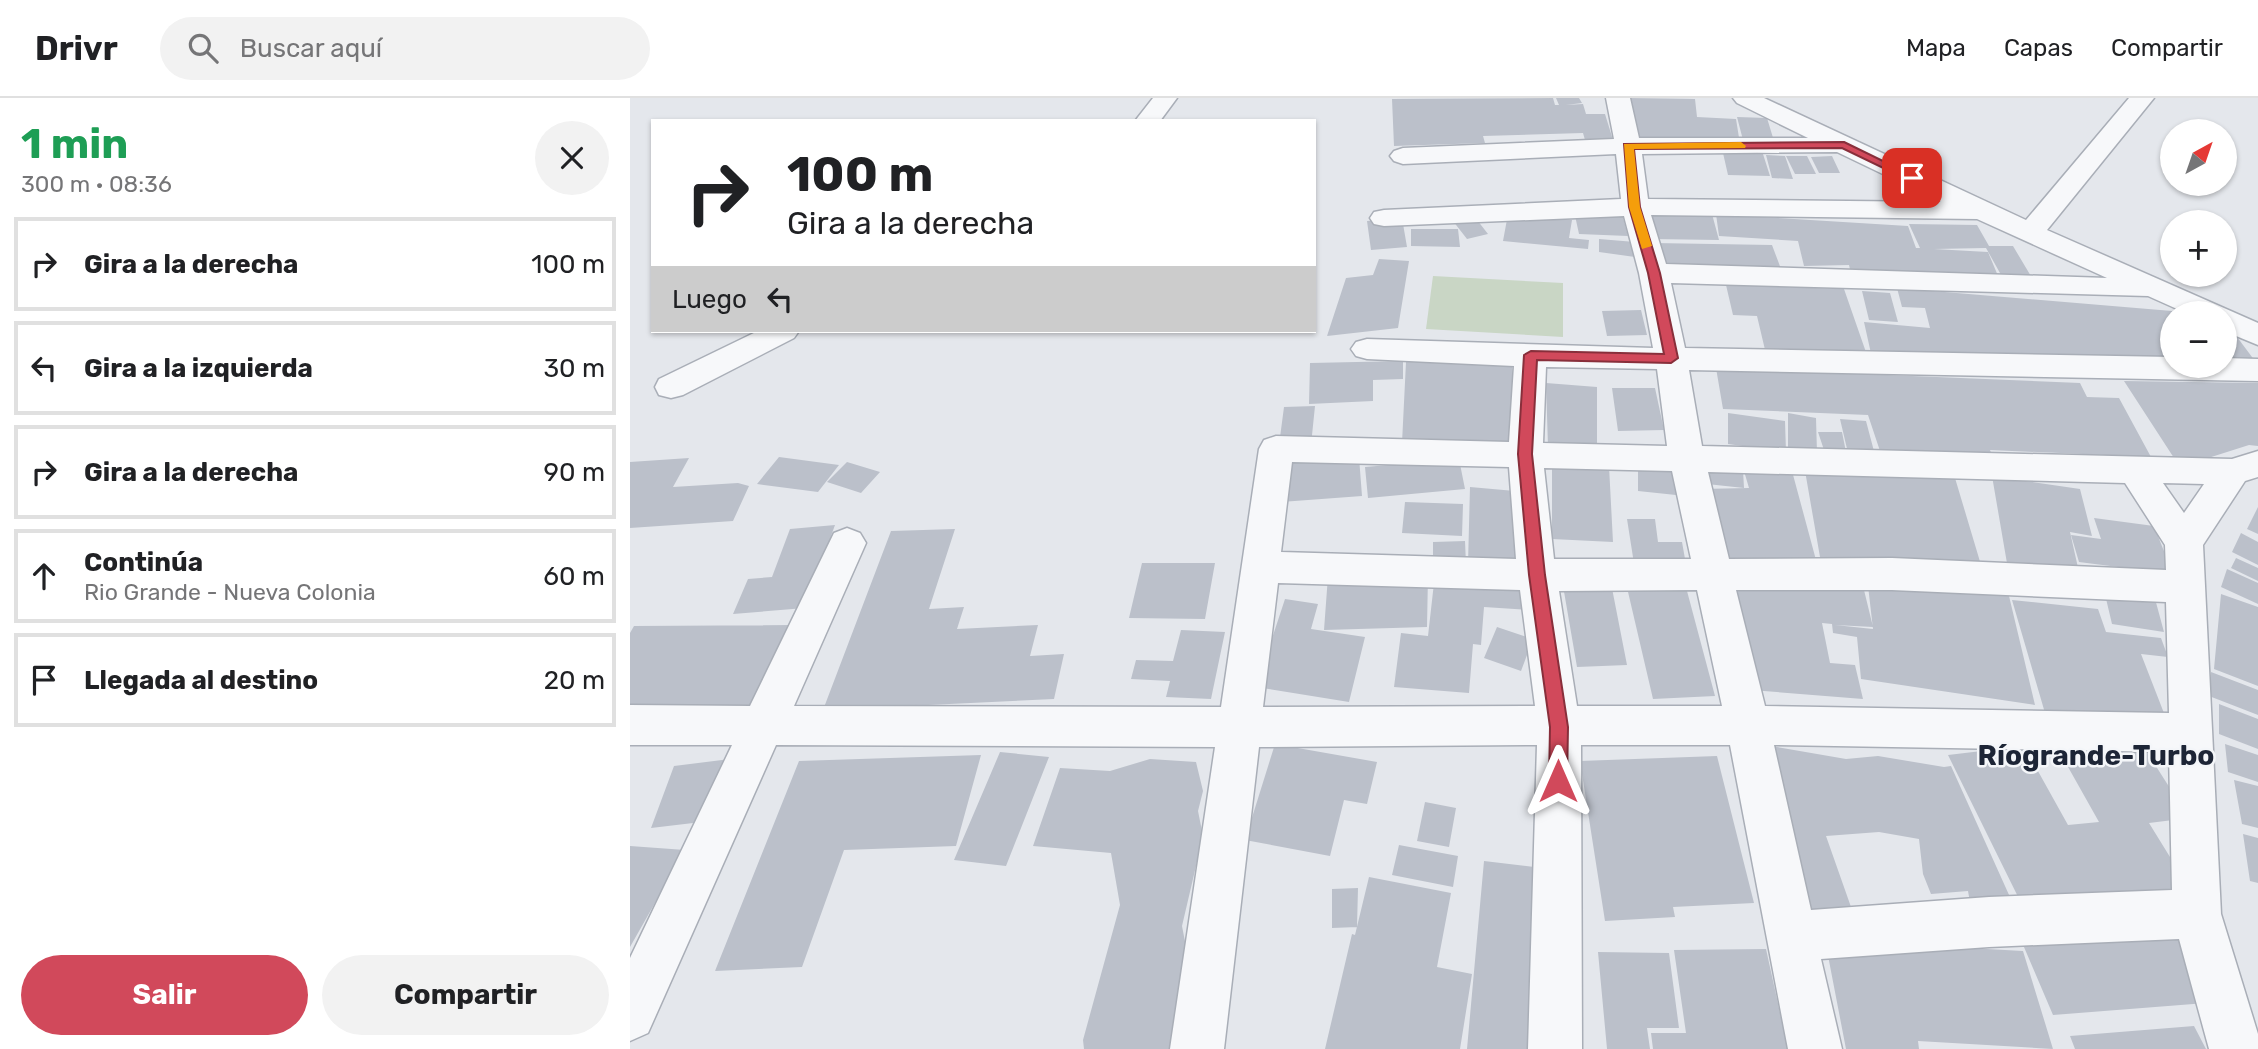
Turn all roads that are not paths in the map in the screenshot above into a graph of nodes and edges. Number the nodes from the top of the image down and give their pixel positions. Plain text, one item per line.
1 (1165, 98) edge
2 (1618, 98) edge
3 (1745, 98) edge
4 (2142, 98) edge
5 (1149, 119) edge
6 (1844, 145) junction
7 (1628, 146) junction
8 (1403, 156) dead end
9 (1635, 207) junction
10 (1981, 211) junction
11 (1384, 218) dead end
12 (2031, 232) junction
13 (1654, 273) junction
14 (2159, 289) junction
15 (2186, 301) edge
16 (2237, 325) edge
17 (779, 333) edge
18 (2258, 335) edge
19 (1367, 349) dead end
20 (1531, 355) junction
21 (1671, 358) junction
22 (2258, 370) edge
23 (671, 387) dead end
24 (1525, 454) junction
25 (1687, 460) junction
26 (2245, 468) edge
27 (2136, 470) junction
28 (847, 542) dead end
29 (2184, 543) junction
30 (1260, 567) junction
31 (1714, 573) junction
32 (1537, 575) junction
33 (2184, 587) junction
34 (630, 724) edge
35 (764, 724) junction
36 (1748, 725) junction
37 (1240, 727) junction
38 (1559, 727) junction
39 (2190, 733) junction
40 (2197, 914) junction
41 (1791, 936) junction
42 (630, 1015) edge
43 (1197, 1049) edge
44 (1555, 1049) edge
45 (1815, 1049) edge
46 (2236, 1049) edge

1 - 5 street
2 - 7 street
3 - 6 street
4 - 12 street
6 - 7 street
6 - 10 street
7 - 8 street
7 - 9 street
9 - 10 street
9 - 11 street
9 - 13 street
10 - 12 street
12 - 14 street
13 - 14 street
13 - 21 street
14 - 15 street
16 - 18 street
17 - 23 street
19 - 20 street
20 - 21 street
20 - 24 street
21 - 22 street
21 - 25 street
24 - 25 street
24 - 30 street
24 - 32 street
25 - 27 street
25 - 31 street
26 - 27 street
26 - 29 street
27 - 29 street
28 - 35 street
29 - 33 street
30 - 32 street
30 - 37 street
31 - 32 street
31 - 33 street
31 - 36 street
32 - 38 street
33 - 39 street
34 - 35 street
35 - 37 street
35 - 42 street
36 - 38 street
36 - 39 street
36 - 41 street
37 - 38 street
37 - 43 street
38 - 44 street
39 - 40 street
40 - 41 street
40 - 46 street
41 - 45 street

